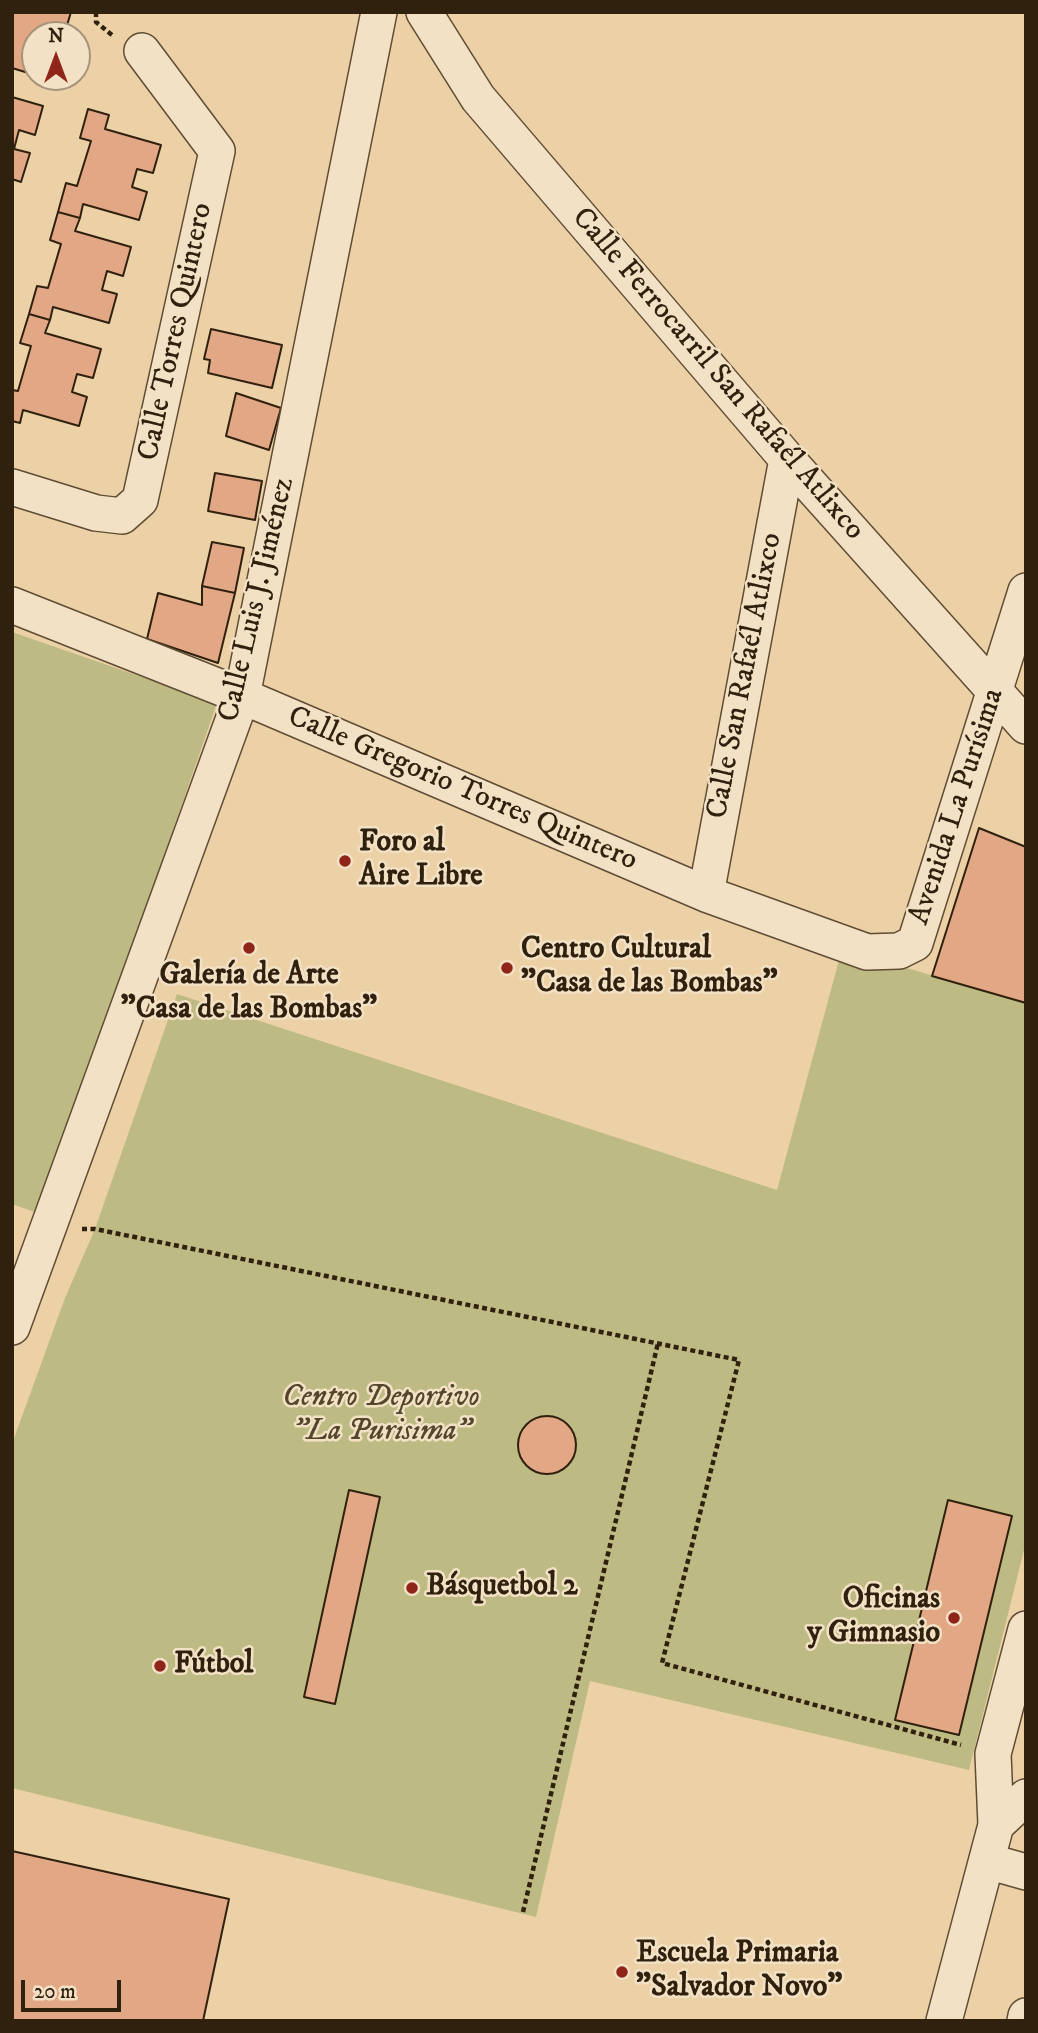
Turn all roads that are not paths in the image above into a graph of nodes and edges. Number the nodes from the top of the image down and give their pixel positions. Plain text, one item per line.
1 (379, 12) edge
2 (424, 12) edge
3 (142, 51) dead end
4 (787, 459) junction
5 (12, 487) edge
6 (1026, 591) edge
7 (12, 605) edge
8 (995, 693) junction
9 (242, 696) junction
10 (1026, 726) edge
11 (706, 894) junction
12 (915, 943) joint
13 (33, 1239) edge
14 (12, 1327) edge
15 (1026, 1629) edge
16 (1026, 1797) edge
17 (996, 1825) junction
18 (986, 1861) junction
19 (1026, 1872) edge
20 (944, 2021) edge

1 - 9 street, Calle Luis J. Jiménez
2 - 4 street, Calle Ferrocarril San Rafaél Atlixco
3 - 5 street, Calle Torres Quintero
4 - 8 street, Calle Ferrocarril San Rafaél Atlixco
4 - 11 street, Calle San Rafaél Atlixco
6 - 8 street, Avenida La Purísima
7 - 9 street, Calle Gregorio Torres Quintero
8 - 10 street, Calle Ferrocarril San Rafaél Atlixco
8 - 12 street, Avenida La Purísima
9 - 11 street, Calle Gregorio Torres Quintero
9 - 13 street, Calle Luis J. Jiménez
11 - 12 street, Calle Gregorio Torres Quintero
13 - 14 street, Calle Luis J. Jiménez
15 - 17 street
16 - 17 street
17 - 18 street
18 - 19 street
18 - 20 street

